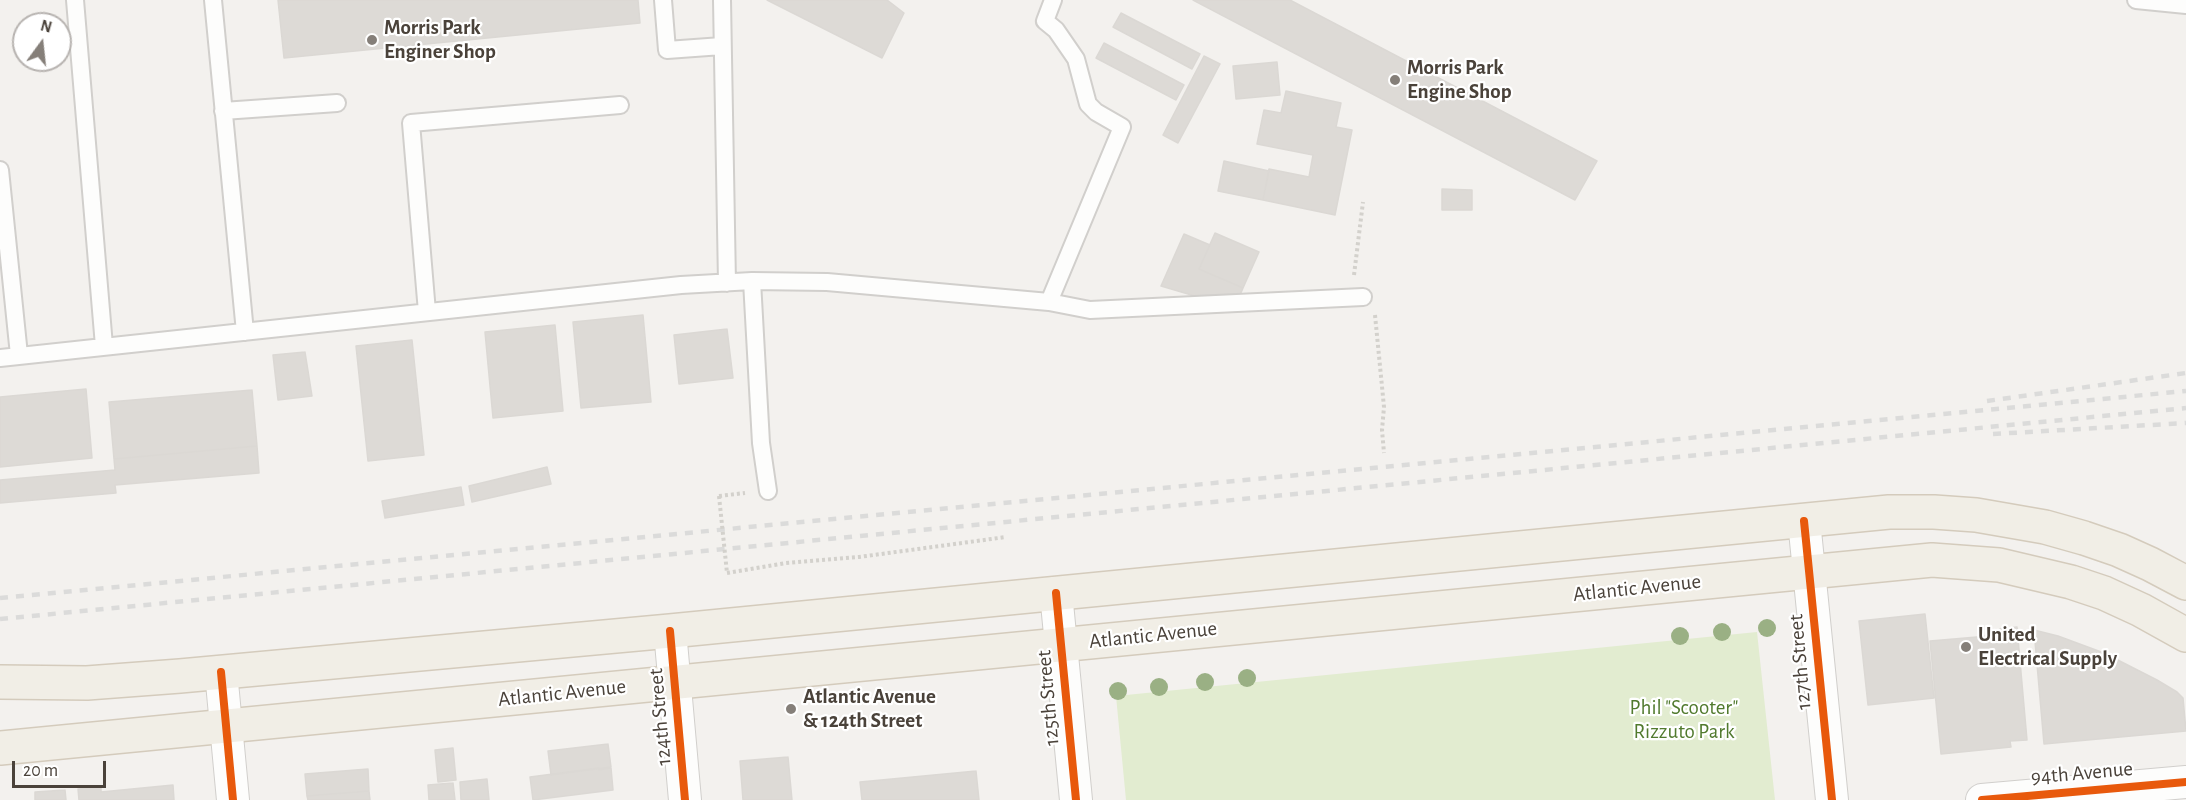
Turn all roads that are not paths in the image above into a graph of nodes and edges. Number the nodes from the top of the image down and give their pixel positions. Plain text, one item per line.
1 (75, 0) edge
2 (213, 0) edge
3 (663, 0) edge
4 (722, 0) edge
5 (1053, 0) edge
6 (2136, 0) edge
7 (2186, 5) edge
8 (722, 46) junction
9 (337, 103) dead end
10 (620, 105) dead end
11 (223, 111) junction
12 (0, 170) edge
13 (752, 281) junction
14 (727, 283) junction
15 (1363, 297) dead end
16 (1049, 302) junction
17 (427, 312) junction
18 (245, 332) junction
19 (104, 346) junction
20 (19, 355) junction
21 (0, 358) edge
22 (768, 491) dead end
23 (1804, 521) junction
24 (1809, 571) junction
25 (2186, 583) edge
26 (1056, 593) junction
27 (670, 631) junction
28 (2186, 635) edge
29 (1061, 644) junction
30 (221, 672) junction
31 (0, 682) edge
32 (675, 682) junction
33 (226, 726) junction
34 (0, 748) edge
35 (2186, 782) edge
36 (233, 800) edge
37 (685, 800) edge
38 (1076, 800) edge
39 (1832, 800) edge
40 (1982, 800) edge

1 - 19 lane
2 - 11 lane
3 - 8 lane
4 - 8 lane
5 - 16 lane
6 - 7 lane
8 - 14 lane
9 - 11 lane
10 - 17 lane
11 - 18 lane
12 - 20 lane
13 - 14 lane
13 - 16 lane
13 - 22 lane
14 - 17 lane
15 - 16 lane
17 - 18 lane
18 - 19 lane
19 - 20 lane
20 - 21 lane
23 - 24 street, 127th Street
23 - 25 main road
23 - 26 main road
24 - 28 main road, Atlantic Avenue
24 - 29 main road, Atlantic Avenue
24 - 39 street, 127th Street
26 - 27 main road
26 - 29 street, 125th Street
27 - 30 main road
27 - 32 street, 124th Street
29 - 32 main road, Atlantic Avenue
29 - 38 street, 125th Street
30 - 31 main road
30 - 33 street
32 - 33 main road, Atlantic Avenue
32 - 37 street, 124th Street
33 - 34 main road, Atlantic Avenue
33 - 36 street
35 - 40 street, 94th Avenue

